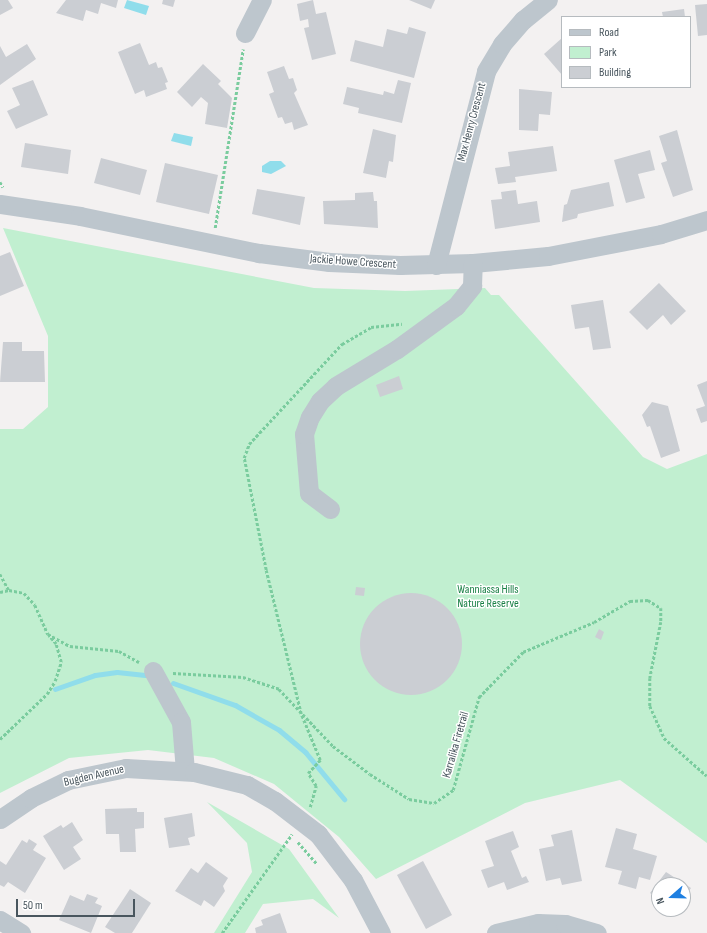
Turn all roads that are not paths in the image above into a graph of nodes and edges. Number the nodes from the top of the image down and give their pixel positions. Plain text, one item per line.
1 (262, 0) edge
2 (548, 0) edge
3 (245, 33) road end
4 (0, 204) edge
5 (707, 220) edge
6 (473, 263) junction
7 (436, 265) junction
8 (330, 509) dead end
9 (154, 671) road end
10 (185, 771) junction
11 (0, 819) edge
12 (349, 882) junction
13 (0, 920) edge
14 (21, 933) edge
15 (370, 933) edge
16 (381, 933) edge
17 (496, 933) edge
18 (597, 933) edge

1 - 3 street
2 - 7 street, Max Henry Crescent
4 - 7 street, Jackie Howe Crescent
5 - 6 street, Jackie Howe Crescent
6 - 7 street, Jackie Howe Crescent
6 - 8 street
9 - 10 street
10 - 11 street, Bugden Avenue
10 - 12 street, Bugden Avenue
12 - 15 street, Bugden Avenue
12 - 16 street, Bugden Avenue
13 - 14 street
17 - 18 street

